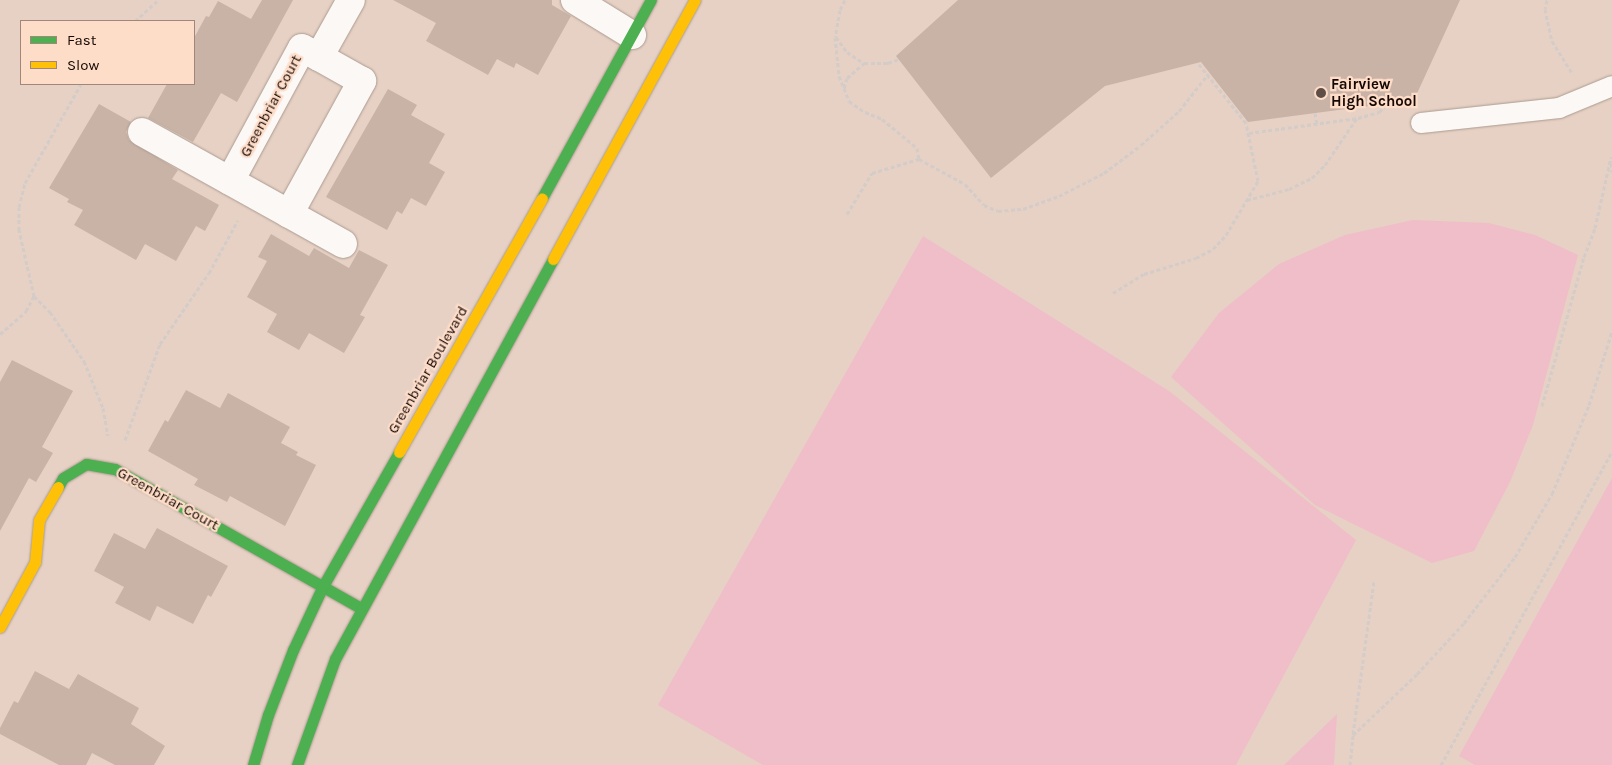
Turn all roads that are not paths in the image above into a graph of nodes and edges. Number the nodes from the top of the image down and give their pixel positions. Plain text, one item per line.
1 (351, 0) edge
2 (575, 0) edge
3 (651, 0) edge
4 (695, 0) edge
5 (632, 35) junction
6 (319, 58) junction
7 (1612, 86) edge
8 (1421, 123) dead end
9 (142, 132) dead end
10 (240, 187) junction
11 (289, 214) junction
12 (343, 244) dead end
13 (323, 586) junction
14 (361, 608) junction
15 (0, 627) edge
16 (254, 765) edge
17 (297, 765) edge

1 - 6 street, Greenbriar Court
2 - 5 street
3 - 5 street, Greenbriar Boulevard
4 - 14 street
5 - 13 street, Greenbriar Boulevard
6 - 10 street, Greenbriar Court
6 - 11 street, Greenbriar Court
7 - 8 lane
9 - 10 street
10 - 11 street
11 - 12 street
13 - 14 street, Greenbriar Court
13 - 15 street, Greenbriar Court
13 - 16 street, Greenbriar Boulevard
14 - 17 street

